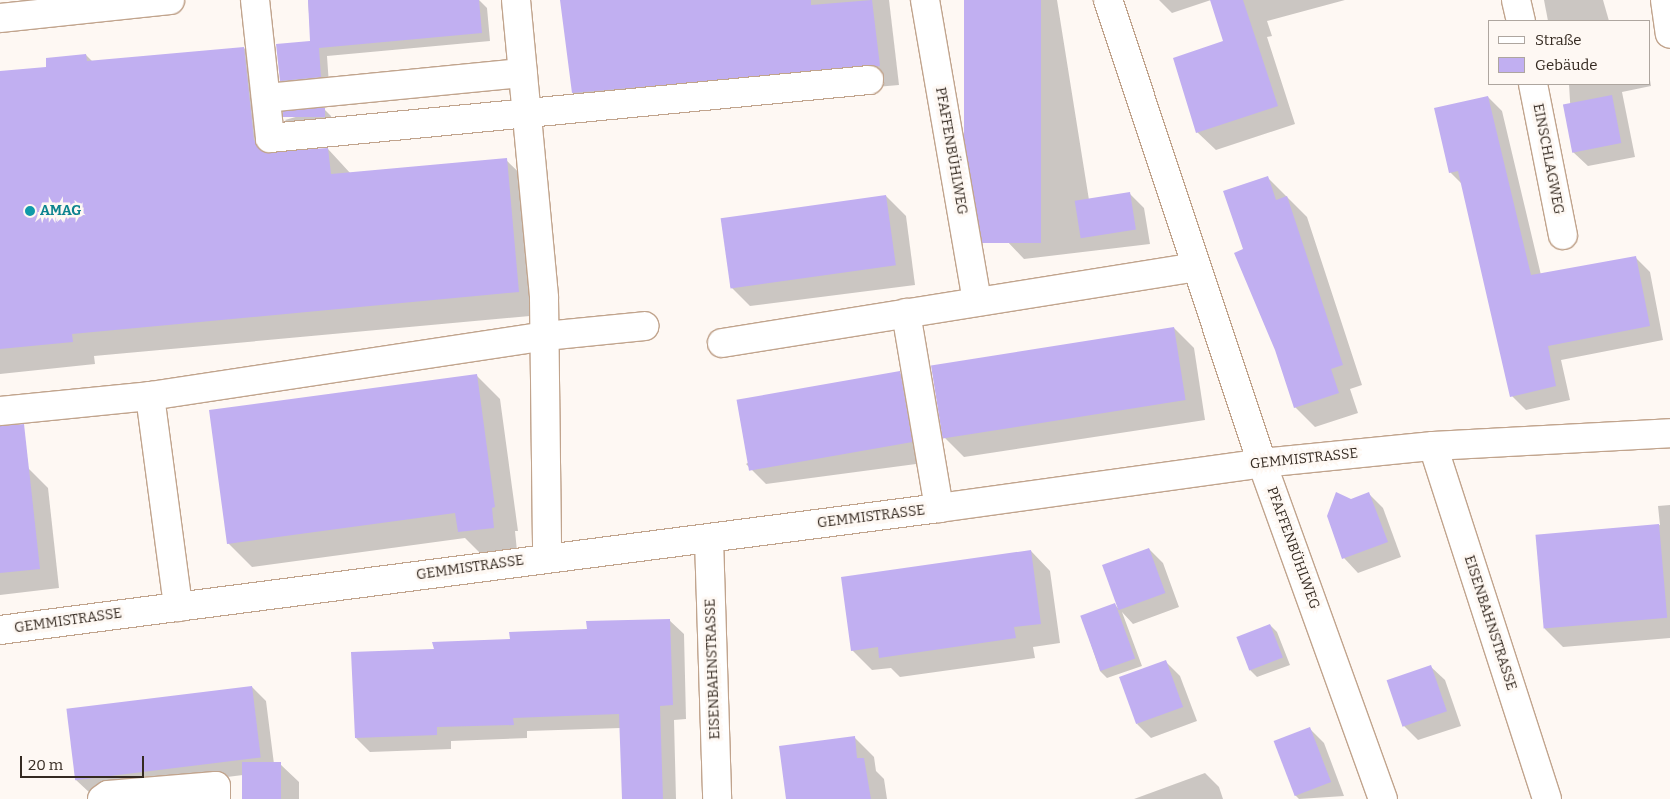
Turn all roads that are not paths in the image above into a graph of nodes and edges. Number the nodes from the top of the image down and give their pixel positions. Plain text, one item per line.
1 (170, 0) edge
2 (255, 0) edge
3 (516, 0) edge
4 (925, 0) edge
5 (1108, 0) edge
6 (1516, 0) edge
7 (1665, 0) edge
8 (0, 18) edge
9 (1521, 20) edge
10 (1670, 34) edge
11 (524, 73) junction
12 (869, 80) dead end
13 (1533, 85) edge
14 (266, 98) junction
15 (528, 112) junction
16 (1563, 235) dead end
17 (1196, 267) junction
18 (978, 302) junction
19 (906, 313) junction
20 (646, 326) dead end
21 (545, 336) junction
22 (722, 343) dead end
23 (150, 396) junction
24 (0, 412) edge
25 (1670, 433) edge
26 (1433, 446) junction
27 (1262, 462) junction
28 (939, 508) junction
29 (709, 539) junction
30 (547, 558) junction
31 (178, 607) junction
32 (0, 630) edge
33 (102, 799) edge
34 (216, 799) edge
35 (717, 799) edge
36 (1383, 799) edge
37 (1547, 799) edge

1 - 8 street
2 - 14 street
3 - 11 street
4 - 18 street, PFAFFENBÜHLWEG
5 - 17 street, PFAFFENBÜHLWEG
6 - 9 street
7 - 10 street
11 - 14 street
11 - 15 street
12 - 15 street
13 - 16 street, EINSCHLAGWEG
14 - 15 street
15 - 21 street
17 - 18 street
17 - 27 street, PFAFFENBÜHLWEG
18 - 19 street
19 - 22 street
19 - 28 street, GEMMISTRASSE
20 - 21 street
21 - 23 street
21 - 30 street
23 - 24 street
23 - 31 street
25 - 26 street, GEMMISTRASSE
26 - 27 street, GEMMISTRASSE
26 - 37 street, EISENBAHNSTRASSE
27 - 28 street, GEMMISTRASSE
27 - 36 street, PFAFFENBÜHLWEG
28 - 29 street, GEMMISTRASSE
29 - 30 street, GEMMISTRASSE
29 - 35 street, EISENBAHNSTRASSE
30 - 31 street, GEMMISTRASSE
31 - 32 street, GEMMISTRASSE
33 - 34 street

